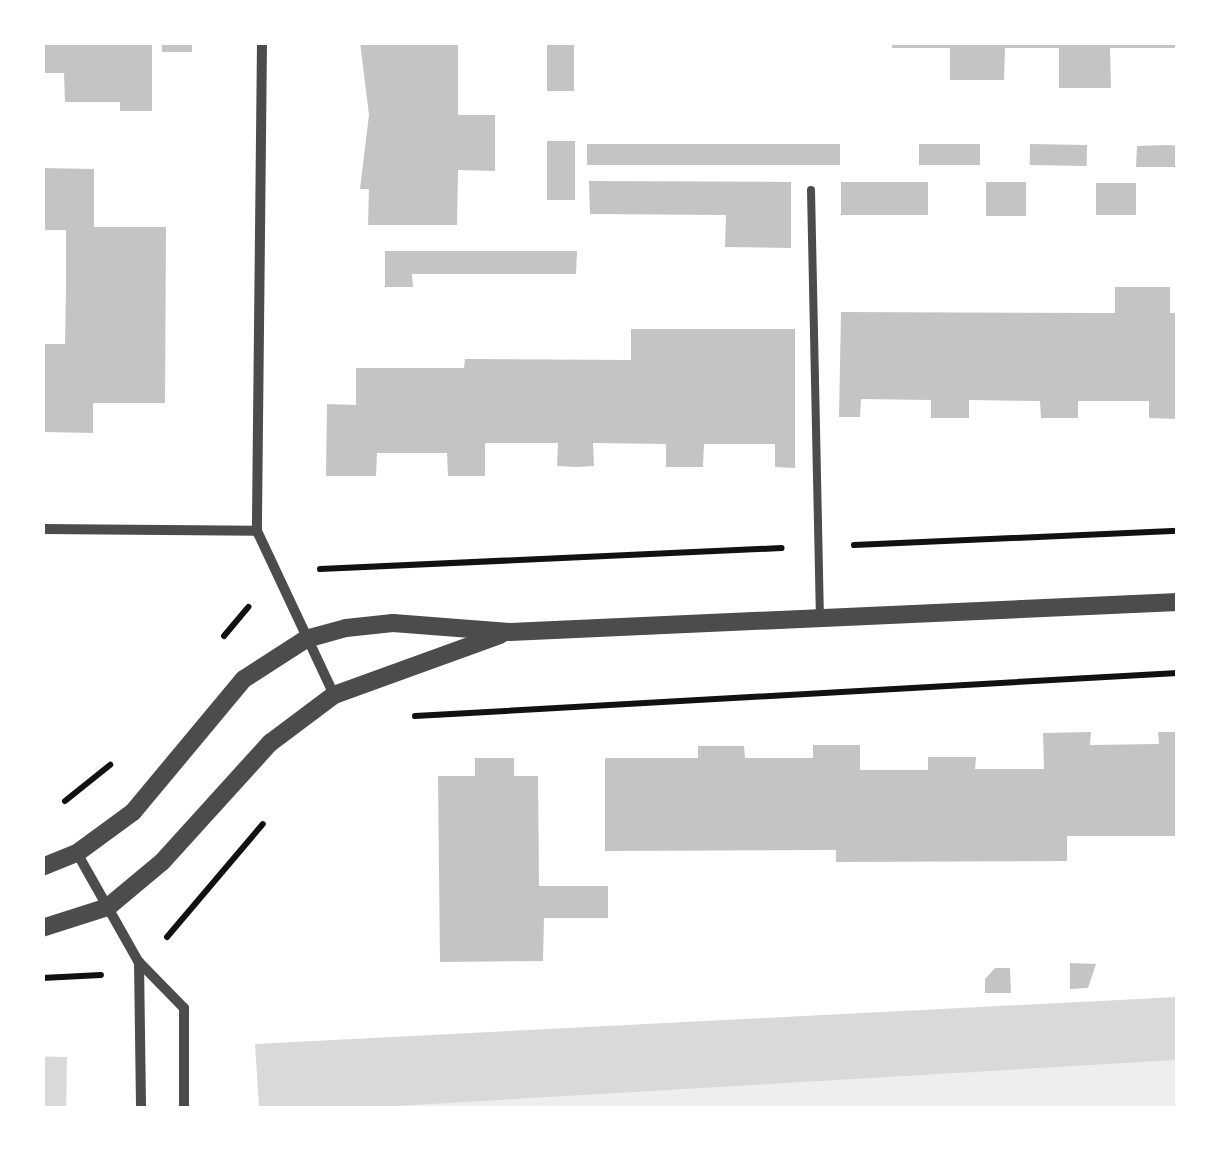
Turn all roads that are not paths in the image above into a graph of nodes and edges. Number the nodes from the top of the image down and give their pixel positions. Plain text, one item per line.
1 (262, 42) edge
2 (811, 190) dead end
3 (42, 529) edge
4 (257, 531) junction
5 (1178, 602) edge
6 (820, 616) junction
7 (510, 632) junction
8 (306, 639) junction
9 (334, 695) junction
10 (78, 853) junction
11 (42, 867) edge
12 (108, 907) junction
13 (42, 928) edge
14 (138, 961) junction
15 (141, 1108) edge
16 (184, 1108) edge

1 - 4 street
2 - 6 lane
3 - 4 street
4 - 8 street
5 - 6 street
6 - 7 street
7 - 8 street
7 - 9 street
8 - 9 street
8 - 10 street
9 - 12 street
10 - 11 street
10 - 12 street
12 - 13 street
12 - 14 street
14 - 15 street
14 - 16 street

